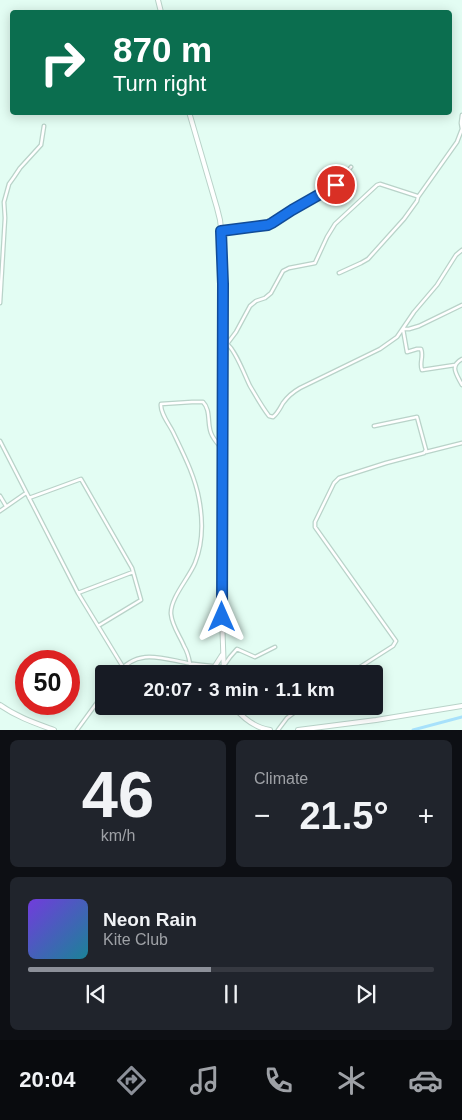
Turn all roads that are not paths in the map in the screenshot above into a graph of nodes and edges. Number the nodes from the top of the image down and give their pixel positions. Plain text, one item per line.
1 (190, 115) edge
2 (462, 115) edge
3 (44, 126) dead end
4 (352, 167) dead end
5 (418, 197) junction
6 (221, 231) junction
7 (462, 250) edge
8 (338, 273) dead end
9 (0, 303) edge
10 (462, 305) edge
11 (403, 329) junction
12 (225, 344) junction
13 (462, 358) edge
14 (455, 365) junction
15 (462, 385) edge
16 (374, 426) dead end
17 (0, 441) edge
18 (462, 443) edge
19 (222, 450) junction
20 (426, 452) junction
21 (26, 493) junction
22 (0, 496) edge
23 (28, 498) junction
24 (6, 506) junction
25 (0, 511) edge
26 (133, 572) junction
27 (78, 593) junction
28 (98, 626) junction
29 (275, 647) dead end
30 (223, 653) junction
31 (190, 664) junction
32 (122, 665) edge
33 (125, 665) edge
34 (202, 665) edge
35 (216, 665) edge
36 (223, 665) edge
37 (224, 665) edge
38 (363, 665) edge
39 (0, 705) edge
40 (95, 705) edge
41 (462, 706) edge
42 (242, 715) edge
43 (291, 715) edge
44 (54, 730) edge
45 (77, 730) edge
46 (270, 730) edge
47 (278, 730) edge
48 (298, 730) edge

1 - 6 main road
2 - 5 street
3 - 9 street
4 - 6 street
5 - 8 street
5 - 12 street
6 - 12 main road
7 - 11 street
10 - 11 street
11 - 12 street
11 - 14 street
12 - 19 main road
13 - 14 street
14 - 15 street
16 - 20 street
17 - 21 street
18 - 20 street
19 - 30 main road
19 - 31 street
20 - 38 street
21 - 23 street
21 - 24 street
22 - 24 street
23 - 26 street
23 - 27 street
24 - 25 street
26 - 27 street
26 - 28 street
27 - 28 street
28 - 32 street
29 - 37 street
30 - 35 main road
30 - 36 main road
31 - 33 street
31 - 34 street
39 - 44 main road
40 - 45 street
41 - 48 main road
42 - 46 main road
43 - 47 street

